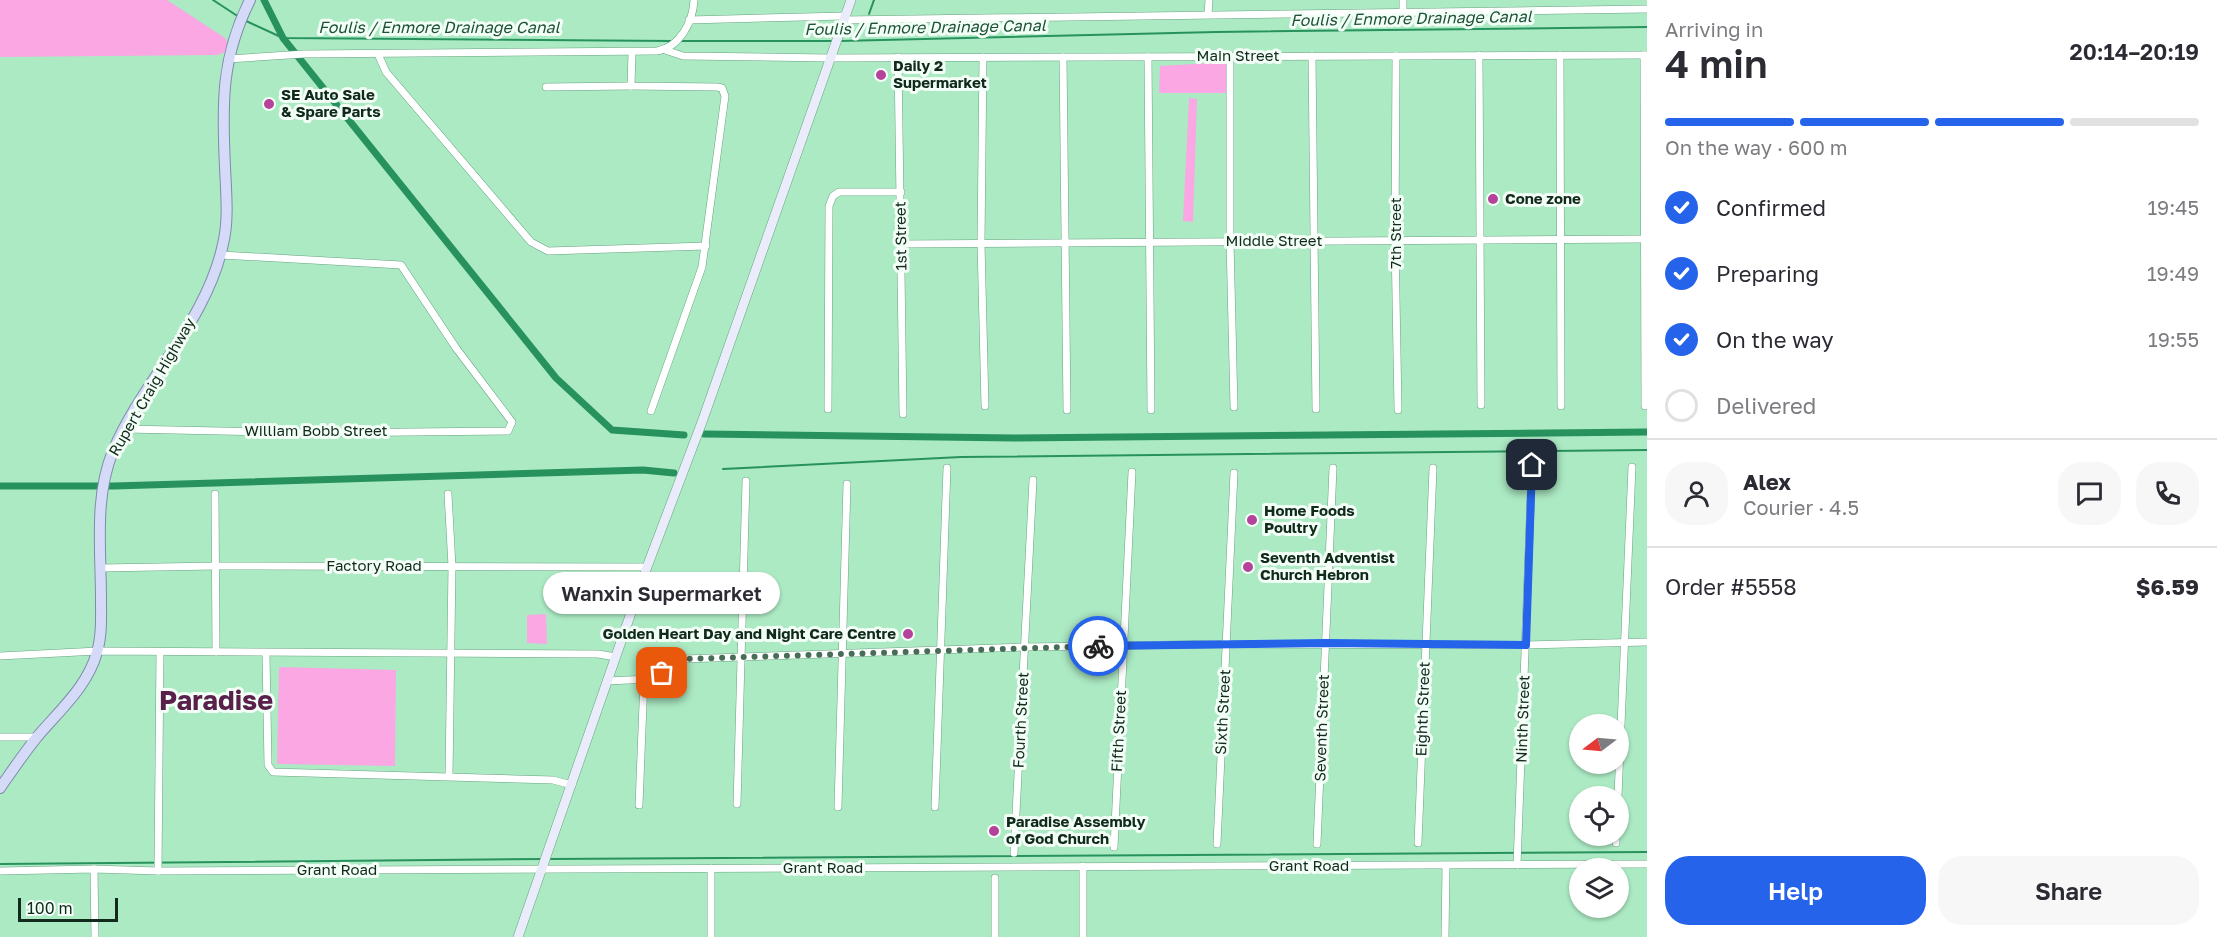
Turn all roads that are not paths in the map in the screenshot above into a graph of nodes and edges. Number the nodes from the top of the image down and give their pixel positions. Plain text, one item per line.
1 (250, 0) edge
2 (694, 0) edge
3 (851, 0) edge
4 (1209, 0) edge
5 (1403, 0) edge
6 (1647, 9) edge
7 (1403, 11) junction
8 (1208, 14) junction
9 (844, 18) junction
10 (689, 20) junction
11 (667, 49) junction
12 (632, 52) junction
13 (378, 54) junction
14 (1479, 55) junction
15 (1560, 55) junction
16 (1645, 55) edge
17 (1230, 56) junction
18 (1312, 56) junction
19 (1396, 56) junction
20 (898, 57) junction
21 (983, 57) junction
22 (1063, 57) junction
23 (1148, 57) junction
24 (829, 58) junction
25 (228, 59) junction
26 (631, 86) junction
27 (546, 87) dead end
28 (901, 192) junction
29 (1560, 239) junction
30 (1646, 239) edge
31 (1395, 240) junction
32 (1479, 240) junction
33 (1230, 241) junction
34 (1313, 241) junction
35 (1149, 242) junction
36 (981, 243) junction
37 (1065, 243) junction
38 (902, 244) junction
39 (706, 246) junction
40 (221, 255) junction
41 (1480, 405) dead end
42 (986, 406) dead end
43 (1562, 406) dead end
44 (1645, 406) dead end
45 (1234, 407) dead end
46 (828, 409) dead end
47 (1316, 409) dead end
48 (1067, 410) dead end
49 (1151, 410) dead end
50 (1398, 410) dead end
51 (651, 411) dead end
52 (903, 414) dead end
53 (125, 429) junction
54 (1532, 465) dead end
55 (1632, 467) dead end
56 (947, 468) dead end
57 (1334, 468) dead end
58 (1432, 468) dead end
59 (1132, 472) dead end
60 (1234, 472) dead end
61 (1033, 480) dead end
62 (746, 481) dead end
63 (847, 484) dead end
64 (215, 494) dead end
65 (448, 494) dead end
66 (216, 566) junction
67 (452, 566) junction
68 (647, 567) junction
69 (101, 568) junction
70 (1624, 642) junction
71 (1647, 642) edge
72 (1326, 643) junction
73 (1226, 644) junction
74 (1124, 645) junction
75 (1426, 645) junction
76 (1526, 645) junction
77 (1025, 647) junction
78 (940, 650) junction
79 (98, 651) junction
80 (160, 652) junction
81 (216, 652) junction
82 (266, 653) junction
83 (843, 653) junction
84 (450, 655) junction
85 (0, 656) edge
86 (741, 657) junction
87 (612, 658) junction
88 (644, 679) junction
89 (607, 681) junction
90 (0, 737) edge
91 (37, 737) junction
92 (449, 776) junction
93 (569, 783) junction
94 (1618, 786) edge
95 (0, 788) edge
96 (639, 804) dead end
97 (737, 804) dead end
98 (838, 807) dead end
99 (935, 807) dead end
100 (1418, 843) dead end
101 (1216, 844) dead end
102 (1317, 844) dead end
103 (1114, 848) dead end
104 (1014, 853) dead end
105 (1647, 864) edge
106 (1517, 865) junction
107 (1083, 866) junction
108 (1446, 866) junction
109 (711, 868) junction
110 (94, 869) junction
111 (542, 869) junction
112 (0, 871) edge
113 (158, 871) junction
114 (995, 878) dead end
115 (95, 937) edge
116 (518, 937) edge
117 (711, 937) edge
118 (995, 937) edge
119 (1083, 937) edge
120 (1445, 937) edge

1 - 25 main road, Rupert Craig Highway
2 - 10 street
3 - 9 main road
4 - 8 street
5 - 7 street
6 - 7 street
7 - 8 street
8 - 9 street
9 - 10 street
9 - 24 main road
10 - 11 street
11 - 12 street, Main Street
11 - 24 street, Main Street
12 - 13 street, Main Street
12 - 26 street
13 - 25 street, Main Street
13 - 39 street
14 - 15 street, Main Street
14 - 19 street, Main Street
14 - 32 street
15 - 16 street, Main Street
15 - 29 street
16 - 30 street
17 - 18 street, Main Street
17 - 23 street, Main Street
17 - 33 street
18 - 19 street, Main Street
18 - 34 street
19 - 31 street, 7th Street
20 - 21 street, Main Street
20 - 24 street, Main Street
20 - 28 street, 1st Street
21 - 22 street, Main Street
21 - 36 street
22 - 23 street, Main Street
22 - 37 street
23 - 35 street
24 - 68 main road
25 - 40 main road, Rupert Craig Highway
26 - 27 street
26 - 39 street
28 - 38 street, 1st Street
28 - 46 street
29 - 30 street, Middle Street
29 - 32 street, Middle Street
29 - 43 street
30 - 44 street
31 - 32 street, Middle Street
31 - 34 street, Middle Street
31 - 50 street, 7th Street
32 - 41 street
33 - 34 street, Middle Street
33 - 35 street, Middle Street
33 - 45 street
34 - 47 street
35 - 37 street, Middle Street
35 - 49 street
36 - 37 street, Middle Street
36 - 38 street, Middle Street
36 - 42 street
37 - 48 street
38 - 52 street, 1st Street
39 - 51 street
40 - 53 main road, Rupert Craig Highway
40 - 53 street, William Bobb Street
53 - 69 main road, Rupert Craig Highway
54 - 76 street, Ninth Street
55 - 70 street
56 - 78 street
57 - 72 street, Seventh Street
58 - 75 street, Eighth Street
59 - 74 street, Fifth Street
60 - 73 street, Sixth Street
61 - 77 street, Fourth Street
62 - 86 street
63 - 83 street
64 - 66 street
65 - 67 street
66 - 67 street, Factory Road
66 - 69 street, Factory Road
66 - 81 street
67 - 68 street, Factory Road
67 - 84 street
68 - 87 main road
69 - 79 main road, Rupert Craig Highway
70 - 71 street
70 - 76 street
70 - 94 street
72 - 73 street
72 - 75 street
72 - 102 street, Seventh Street
73 - 74 street
73 - 101 street, Sixth Street
74 - 77 street
74 - 103 street, Fifth Street
75 - 76 street
75 - 100 street, Eighth Street
76 - 106 street, Ninth Street
77 - 78 street
77 - 104 street, Fourth Street
78 - 83 street
78 - 99 street
79 - 80 street
79 - 85 street
79 - 91 main road, Rupert Craig Highway
80 - 81 street
80 - 113 street
81 - 82 street
82 - 84 street
82 - 92 street
83 - 86 street
83 - 98 street
84 - 87 street
84 - 92 street
86 - 88 street
86 - 97 street
87 - 89 main road
88 - 89 street
88 - 96 street
89 - 93 main road
90 - 91 street
91 - 95 main road, Rupert Craig Highway
92 - 93 street
93 - 111 main road
105 - 106 street, Grant Road
106 - 108 street, Grant Road
107 - 108 street, Grant Road
107 - 109 street, Grant Road
107 - 119 street
108 - 120 street
109 - 111 street, Grant Road
109 - 117 street
110 - 112 street, Grant Road
110 - 113 street, Grant Road
110 - 115 street
111 - 113 street, Grant Road
111 - 116 main road
114 - 118 street

